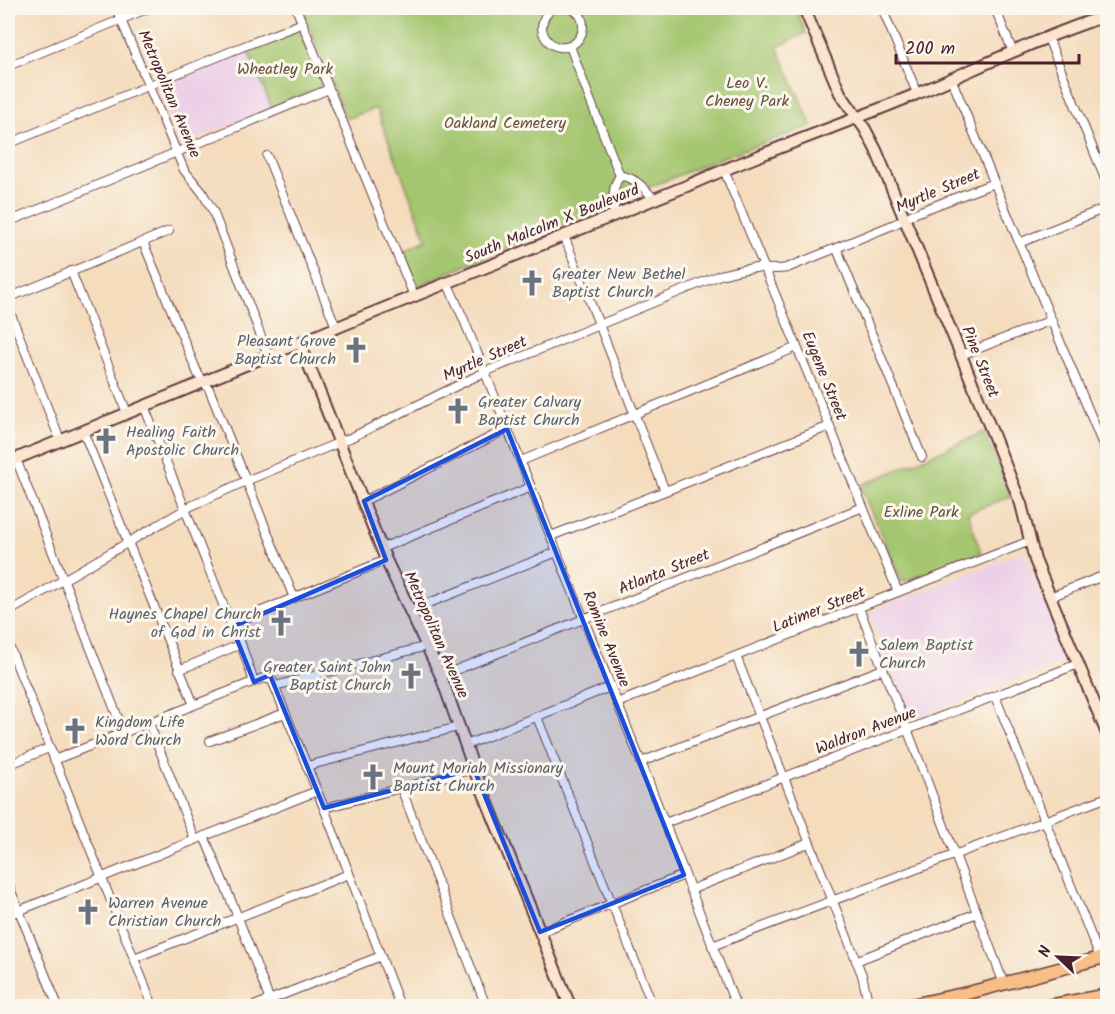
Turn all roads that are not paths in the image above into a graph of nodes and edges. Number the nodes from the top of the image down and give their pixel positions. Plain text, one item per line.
1 (116, 8) edge
2 (149, 8) edge
3 (296, 8) edge
4 (553, 8) edge
5 (570, 8) edge
6 (804, 8) edge
7 (882, 8) edge
8 (995, 8) edge
9 (1107, 15) edge
10 (121, 19) junction
11 (303, 23) junction
12 (1048, 38) junction
13 (570, 46) junction
14 (1013, 52) junction
15 (8, 66) edge
16 (951, 78) junction
17 (149, 85) junction
18 (329, 89) junction
19 (917, 93) junction
20 (857, 118) junction
21 (8, 144) edge
22 (177, 152) junction
23 (267, 156) dead end
24 (724, 170) junction
25 (620, 176) junction
26 (994, 183) junction
27 (1107, 186) edge
28 (654, 199) junction
29 (1107, 207) edge
30 (614, 216) junction
31 (904, 219) junction
32 (8, 222) edge
33 (169, 231) dead end
34 (564, 236) junction
35 (142, 242) junction
36 (1019, 243) junction
37 (837, 249) junction
38 (766, 269) junction
39 (71, 272) junction
40 (447, 282) junction
41 (414, 296) junction
42 (8, 298) edge
43 (8, 307) edge
44 (1052, 320) junction
45 (598, 325) junction
46 (336, 327) junction
47 (300, 343) junction
48 (797, 347) junction
49 (268, 355) junction
50 (961, 355) junction
51 (485, 372) junction
52 (204, 382) junction
53 (144, 406) junction
54 (127, 413) junction
55 (634, 414) junction
56 (830, 426) junction
57 (507, 429) junction
58 (83, 431) junction
59 (60, 440) junction
60 (341, 443) junction
61 (922, 457) dead end
62 (1107, 457) edge
63 (12, 461) edge
64 (521, 461) junction
65 (246, 481) junction
66 (531, 487) junction
67 (665, 491) junction
68 (364, 501) junction
69 (863, 507) junction
70 (185, 510) junction
71 (551, 536) junction
72 (1030, 542) junction
73 (128, 543) junction
74 (382, 548) junction
75 (557, 552) junction
76 (386, 560) junction
77 (1107, 574) edge
78 (63, 581) junction
79 (898, 592) junction
80 (1050, 597) junction
81 (294, 598) junction
82 (859, 608) junction
83 (410, 611) junction
84 (8, 612) edge
85 (583, 619) junction
86 (232, 627) junction
87 (8, 643) edge
88 (241, 644) junction
89 (427, 646) junction
90 (736, 656) junction
91 (1078, 664) junction
92 (883, 669) junction
93 (179, 670) junction
94 (441, 676) junction
95 (254, 682) junction
96 (275, 686) junction
97 (610, 687) junction
98 (995, 696) junction
99 (617, 704) junction
100 (194, 705) junction
101 (285, 713) junction
102 (760, 716) junction
103 (537, 717) junction
104 (1104, 719) edge
105 (149, 723) junction
106 (458, 727) junction
107 (908, 730) junction
108 (123, 733) junction
109 (1107, 736) edge
110 (210, 741) dead end
111 (466, 745) junction
112 (49, 748) junction
113 (54, 760) junction
114 (641, 762) junction
115 (8, 765) edge
116 (307, 766) junction
117 (474, 769) junction
118 (784, 777) junction
119 (400, 788) junction
120 (317, 790) junction
121 (1107, 797) edge
122 (324, 808) junction
123 (1044, 821) junction
124 (665, 823) junction
125 (204, 836) junction
126 (195, 840) junction
127 (809, 843) junction
128 (955, 853) junction
129 (349, 874) junction
130 (684, 875) junction
131 (103, 878) junction
132 (8, 884) edge
133 (690, 890) junction
134 (832, 900) junction
135 (612, 902) junction
136 (19, 910) junction
137 (977, 913) junction
138 (8, 915) edge
139 (237, 918) junction
140 (540, 932) junction
141 (712, 946) junction
142 (381, 956) junction
143 (1104, 957) edge
144 (134, 958) junction
145 (856, 960) junction
146 (1004, 984) junction
147 (1107, 996) edge
148 (271, 1004) edge
149 (58, 1006) edge
150 (153, 1006) edge
151 (254, 1006) edge
152 (400, 1006) edge
153 (486, 1006) edge
154 (570, 1006) edge
155 (652, 1006) edge
156 (736, 1006) edge
157 (869, 1006) edge
158 (906, 1006) edge
159 (1056, 1006) edge

1 - 10 street, Metropolitan Avenue
2 - 10 street
3 - 11 street
4 - 13 street
5 - 13 street
6 - 20 street, Pine Street
7 - 19 street
8 - 14 street
9 - 12 street, South Malcolm X Boulevard
10 - 15 street
10 - 17 street, Metropolitan Avenue
11 - 17 street
11 - 18 street
12 - 14 street, South Malcolm X Boulevard
12 - 27 street
13 - 25 street
14 - 16 street, South Malcolm X Boulevard
16 - 19 street, South Malcolm X Boulevard
16 - 26 street
17 - 21 street
17 - 22 street, Metropolitan Avenue
18 - 22 street
18 - 41 street
19 - 20 street, South Malcolm X Boulevard
20 - 24 street, South Malcolm X Boulevard
20 - 31 street, Pine Street
22 - 32 street
22 - 49 street, Metropolitan Avenue
23 - 46 street
24 - 28 street, South Malcolm X Boulevard
24 - 38 street, Eugene Street
25 - 28 street
25 - 30 street
26 - 31 street, Myrtle Street
26 - 36 street
28 - 30 street, South Malcolm X Boulevard
29 - 36 street
30 - 34 street, South Malcolm X Boulevard
31 - 37 street, Myrtle Street
31 - 50 street, Pine Street
33 - 35 street
34 - 40 street, South Malcolm X Boulevard
34 - 45 street
35 - 39 street
35 - 52 street
36 - 44 street
37 - 38 street, Myrtle Street
37 - 61 street
38 - 45 street, Myrtle Street
38 - 48 street, Eugene Street
39 - 42 street
39 - 54 street
40 - 41 street, South Malcolm X Boulevard
40 - 51 street, Romine Avenue
41 - 46 street, South Malcolm X Boulevard
43 - 59 street
44 - 50 street
44 - 62 street
45 - 51 street, Myrtle Street
45 - 55 street
46 - 47 street, South Malcolm X Boulevard
47 - 49 street, South Malcolm X Boulevard
47 - 60 street, Metropolitan Avenue
48 - 55 street
48 - 56 street, Eugene Street
49 - 52 street, South Malcolm X Boulevard
50 - 72 street, Pine Street
51 - 57 street, Romine Avenue
51 - 60 street, Myrtle Street
52 - 53 street, South Malcolm X Boulevard
52 - 65 street
53 - 54 street, South Malcolm X Boulevard
53 - 70 street
54 - 58 street, South Malcolm X Boulevard
55 - 64 street
55 - 67 street
56 - 67 street
56 - 69 street, Eugene Street
57 - 64 street, Romine Avenue
57 - 68 street
58 - 59 street, South Malcolm X Boulevard
58 - 73 street
59 - 63 street, South Malcolm X Boulevard
60 - 65 street, Myrtle Street
60 - 68 street, Metropolitan Avenue
63 - 78 street
64 - 66 street, Romine Avenue
65 - 70 street, Myrtle Street
65 - 81 street
66 - 71 street, Romine Avenue
66 - 74 street
67 - 71 street
68 - 74 street, Metropolitan Avenue
69 - 79 street, Eugene Street
69 - 85 street, Atlanta Street
70 - 73 street, Myrtle Street
70 - 86 street
71 - 75 street, Romine Avenue
72 - 79 street, Latimer Street
72 - 80 street, Pine Street
73 - 78 street, Myrtle Street
73 - 93 street
74 - 76 street, Metropolitan Avenue
75 - 83 street
75 - 85 street, Romine Avenue
76 - 81 street
76 - 83 street, Metropolitan Avenue
77 - 80 street
78 - 84 street, Myrtle Street
78 - 108 street
79 - 82 street, Latimer Street
80 - 91 street, Pine Street
81 - 86 street
82 - 90 street, Latimer Street
82 - 92 street
83 - 89 street, Metropolitan Avenue
85 - 94 street, Atlanta Street
85 - 97 street, Romine Avenue
86 - 88 street
87 - 112 street
88 - 93 street
88 - 95 street
89 - 94 street, Metropolitan Avenue
89 - 96 street
90 - 99 street, Latimer Street
90 - 102 street
91 - 98 street, Waldron Avenue
91 - 104 street, Pine Street
92 - 102 street
92 - 107 street
93 - 100 street
94 - 106 street, Metropolitan Avenue
95 - 96 street
95 - 100 street
96 - 101 street
97 - 99 street, Romine Avenue
97 - 103 street
98 - 107 street, Waldron Avenue
98 - 123 street
99 - 114 street, Romine Avenue
100 - 105 street
101 - 110 street
101 - 116 street
102 - 114 street
102 - 118 street
103 - 111 street
103 - 135 street
104 - 109 street, Pine Street
105 - 108 street
105 - 126 street
106 - 111 street, Metropolitan Avenue
106 - 116 street
107 - 118 street, Waldron Avenue
107 - 128 street
108 - 113 street
111 - 117 street, Metropolitan Avenue
112 - 113 street
112 - 115 street
113 - 131 street
114 - 124 street, Romine Avenue
116 - 120 street
117 - 119 street
117 - 140 street, Metropolitan Avenue
118 - 124 street, Waldron Avenue
118 - 127 street
119 - 122 street
119 - 153 street
120 - 122 street
120 - 125 street
121 - 123 street
122 - 129 street
123 - 128 street
123 - 143 street
124 - 130 street, Romine Avenue
125 - 126 street
125 - 139 street
126 - 131 street
127 - 133 street
127 - 134 street
128 - 134 street
128 - 137 street
129 - 139 street
129 - 142 street
130 - 133 street, Romine Avenue
130 - 135 street
131 - 136 street
131 - 144 street
132 - 136 street
133 - 141 street, Romine Avenue
134 - 141 street
134 - 145 street
135 - 140 street
135 - 155 street
136 - 138 street
136 - 149 street
137 - 145 street
137 - 146 street
139 - 144 street
139 - 148 street
140 - 154 street, Metropolitan Avenue
141 - 156 street, Romine Avenue
142 - 148 street
142 - 152 street
143 - 146 main road
144 - 150 street
145 - 157 street
146 - 158 main road
147 - 159 main road
148 - 151 street

